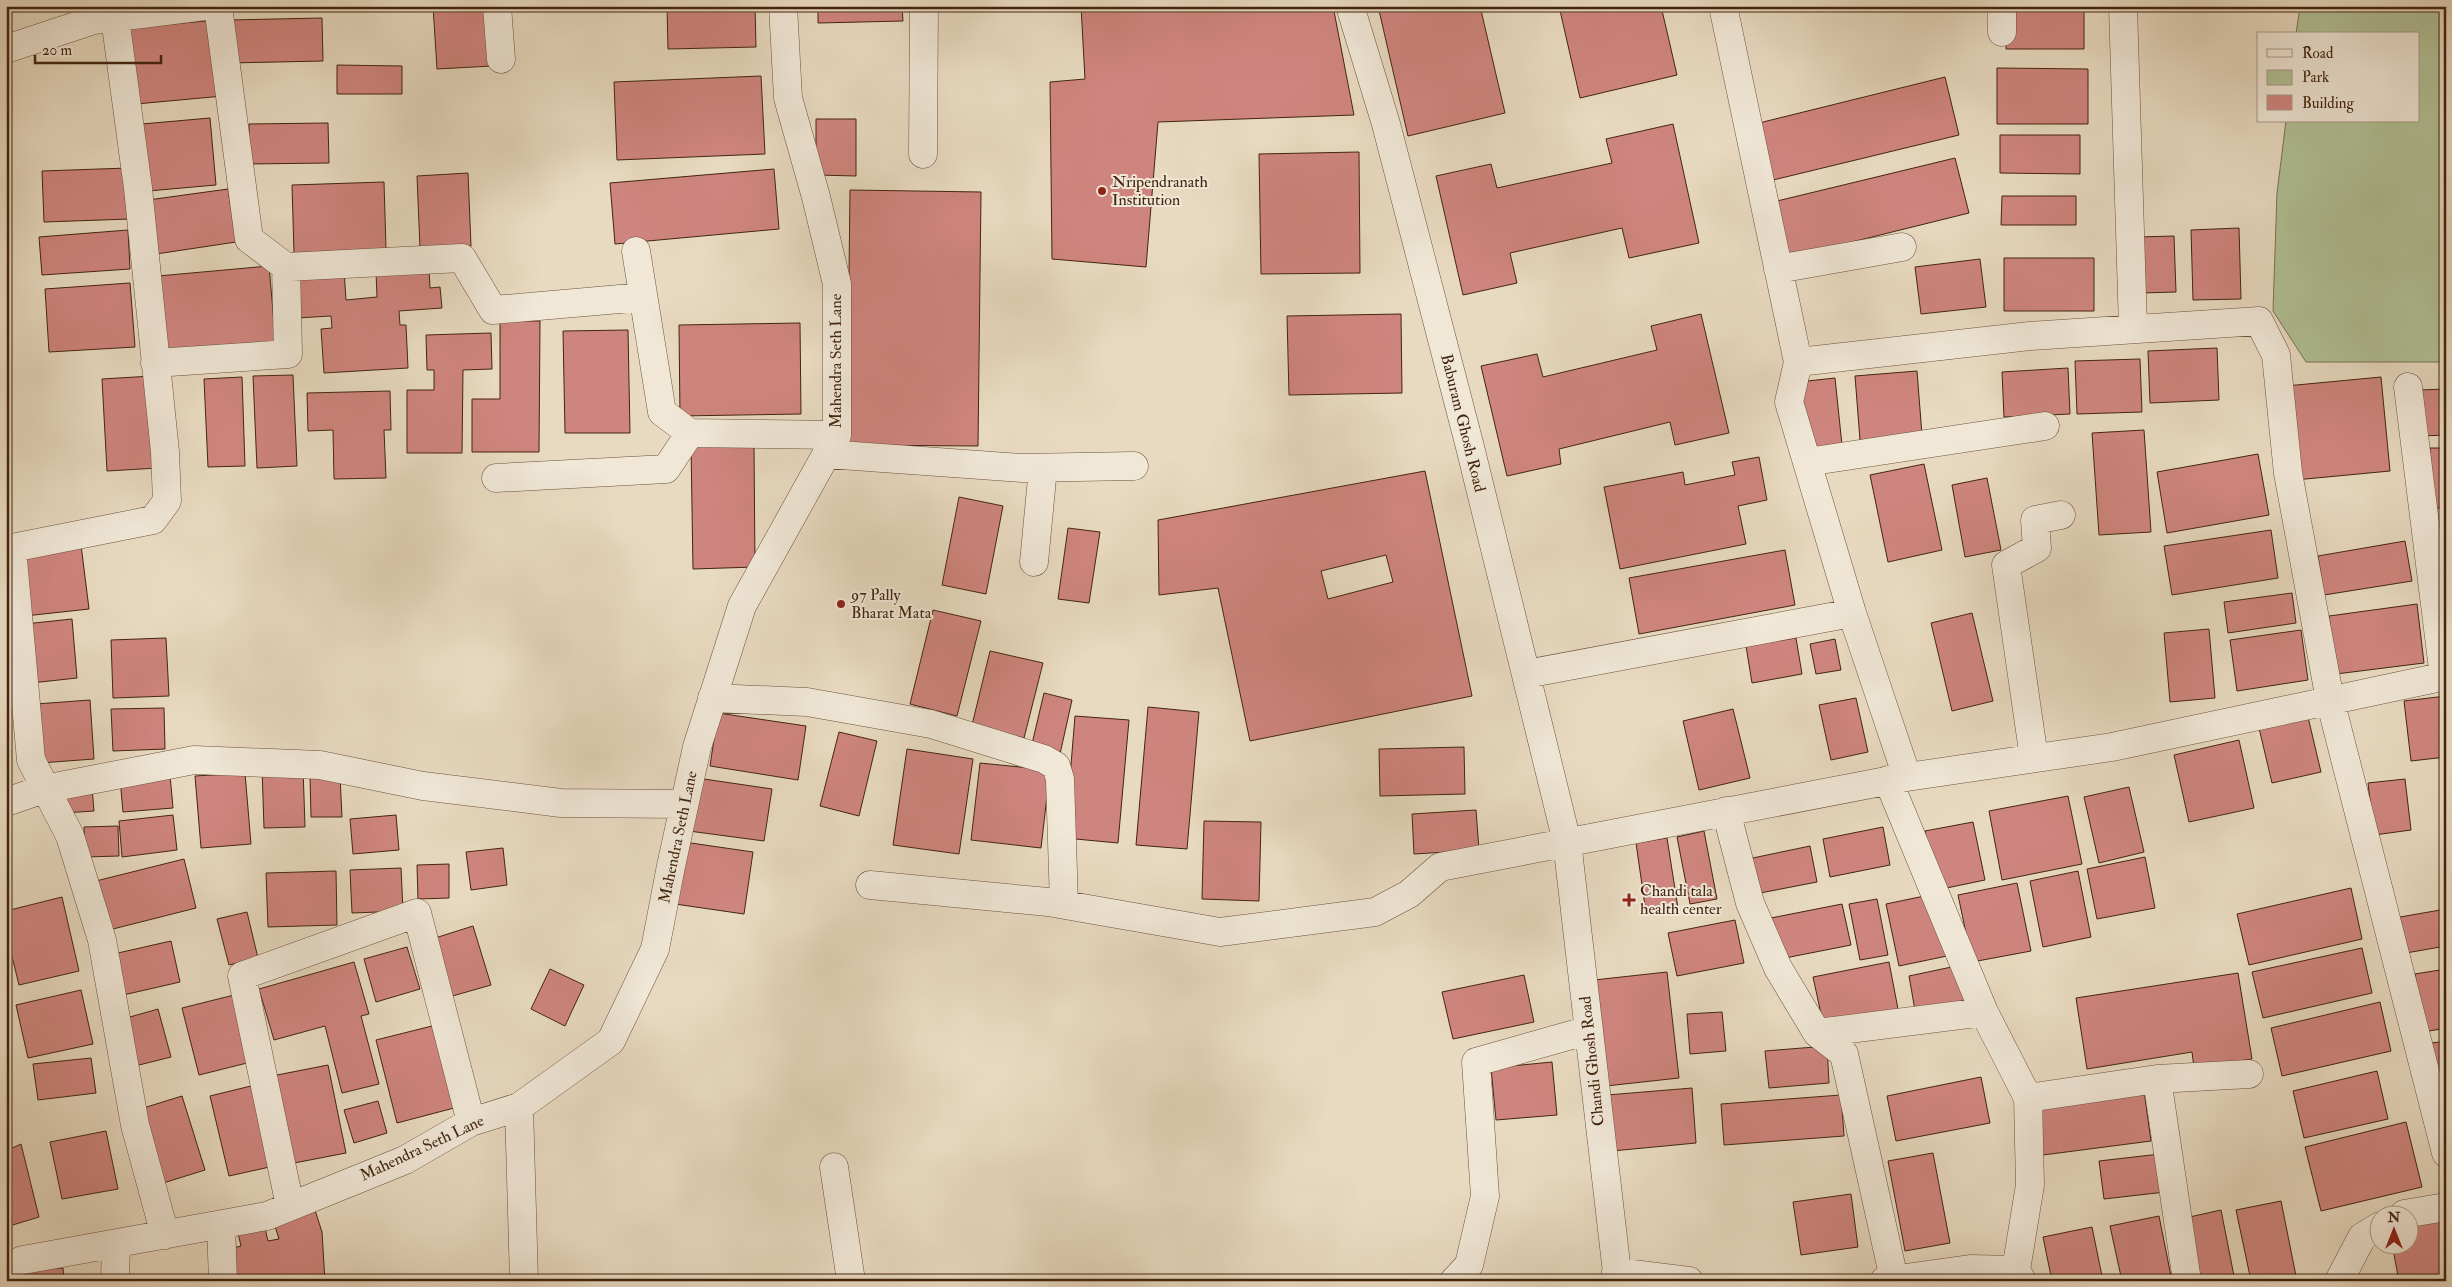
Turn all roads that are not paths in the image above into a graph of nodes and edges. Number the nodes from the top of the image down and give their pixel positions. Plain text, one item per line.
1 (205, 6) edge
2 (218, 6) edge
3 (497, 6) edge
4 (784, 6) edge
5 (924, 6) edge
6 (1350, 6) edge
7 (1723, 6) edge
8 (2123, 6) edge
9 (66, 18) edge
10 (115, 18) junction
11 (6, 49) edge
12 (501, 58) dead end
13 (923, 154) dead end
14 (1902, 247) dead end
15 (636, 250) dead end
16 (286, 267) junction
17 (1778, 269) junction
18 (643, 298) junction
19 (2133, 328) junction
20 (1798, 362) junction
21 (155, 363) junction
22 (2408, 387) dead end
23 (2045, 426) dead end
24 (690, 433) junction
25 (832, 444) junction
26 (1807, 462) junction
27 (1134, 466) dead end
28 (1042, 468) junction
29 (496, 478) dead end
30 (2061, 515) dead end
31 (9, 548) edge
32 (1034, 562) dead end
33 (1852, 613) junction
34 (1526, 674) junction
35 (2445, 676) edge
36 (712, 698) junction
37 (2330, 700) junction
38 (2034, 758) junction
39 (1897, 778) junction
40 (44, 789) junction
41 (6, 802) edge
42 (684, 804) junction
43 (1726, 811) junction
44 (1567, 842) junction
45 (870, 885) dead end
46 (1064, 904) junction
47 (1984, 1012) junction
48 (1589, 1030) junction
49 (1817, 1033) junction
50 (2248, 1074) dead end
51 (2157, 1080) junction
52 (2028, 1098) junction
53 (519, 1107) junction
54 (472, 1122) junction
55 (2446, 1153) edge
56 (834, 1167) dead end
57 (290, 1206) junction
58 (2446, 1207) edge
59 (2420, 1211) edge
60 (221, 1224) junction
61 (2370, 1232) edge
62 (165, 1235) junction
63 (116, 1244) junction
64 (6, 1267) edge
65 (2019, 1275) edge
66 (1617, 1276) edge
67 (1889, 1280) edge
68 (115, 1281) edge
69 (223, 1281) edge
70 (524, 1281) edge
71 (851, 1281) edge
72 (1454, 1281) edge
73 (1689, 1281) edge
74 (2187, 1281) edge
75 (2339, 1281) edge

1 - 10 street
2 - 16 street
3 - 12 street
4 - 25 street, Mahendra Seth Lane
5 - 13 street
6 - 34 street, Baburam Ghosh Road
7 - 17 street
8 - 19 street
9 - 10 street
9 - 11 street
10 - 21 street
14 - 17 street
15 - 18 street
16 - 18 street
16 - 21 street
17 - 20 street
18 - 24 street
19 - 20 street
19 - 37 street
20 - 26 street
21 - 31 street
22 - 35 street
23 - 26 street
24 - 25 street
24 - 29 street
25 - 28 street
25 - 36 street, Mahendra Seth Lane
26 - 33 street
27 - 28 street
28 - 32 street
30 - 38 street
31 - 40 street
33 - 34 street
33 - 39 street
34 - 44 street, Baburam Ghosh Road
35 - 37 street
36 - 42 street, Mahendra Seth Lane
36 - 46 street
37 - 38 street
37 - 55 street
38 - 39 street
39 - 43 street
39 - 47 street
40 - 41 street
40 - 42 street
40 - 62 street
42 - 53 street, Mahendra Seth Lane
43 - 44 street
43 - 49 street
44 - 46 street
44 - 48 street, Chandi Ghosh Road
45 - 46 street
47 - 49 street
47 - 52 street
48 - 66 street, Chandi Ghosh Road
48 - 72 street
49 - 67 street
50 - 51 street
51 - 52 street
51 - 74 street
52 - 65 street
53 - 54 street, Mahendra Seth Lane
53 - 70 street
54 - 57 street, Mahendra Seth Lane
54 - 57 street
56 - 71 street
57 - 60 street, Mahendra Seth Lane
58 - 59 street
60 - 62 street, Mahendra Seth Lane
60 - 69 street
61 - 75 street
62 - 63 street, Mahendra Seth Lane
63 - 64 street, Mahendra Seth Lane
63 - 68 street
65 - 67 street
66 - 73 street

